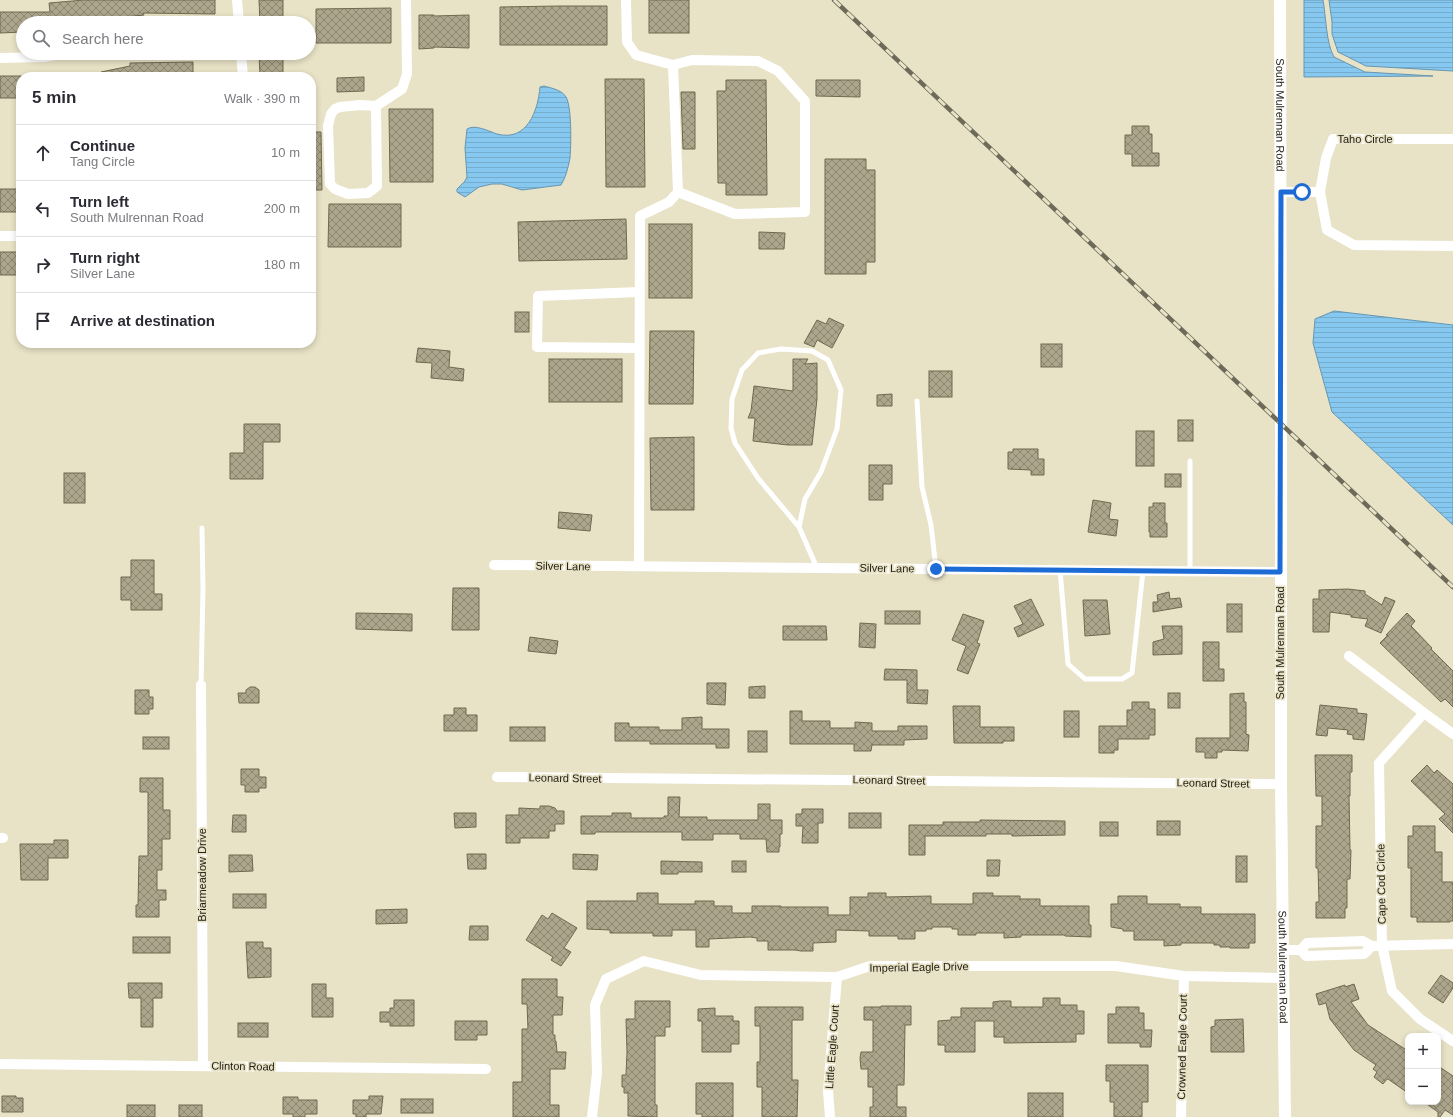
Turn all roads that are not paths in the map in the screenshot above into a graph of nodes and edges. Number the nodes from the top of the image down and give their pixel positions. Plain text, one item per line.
1 (237, 0) edge
2 (406, 0) edge
3 (626, 0) edge
4 (1280, 0) edge
5 (238, 16) edge
6 (16, 57) edge
7 (0, 58) edge
8 (242, 60) edge
9 (673, 65) junction
10 (243, 72) edge
11 (376, 106) junction
12 (1453, 139) edge
13 (678, 192) junction
14 (1281, 192) junction
15 (1320, 192) junction
16 (0, 236) edge
17 (16, 236) edge
18 (1453, 246) edge
19 (639, 292) junction
20 (639, 348) junction
21 (917, 401) dead end
22 (1190, 461) dead end
23 (799, 527) junction
24 (202, 528) dead end
25 (494, 565) dead end
26 (639, 566) junction
27 (817, 568) junction
28 (936, 569) junction
29 (1060, 570) junction
30 (1143, 571) junction
31 (1190, 571) junction
32 (1280, 572) junction
33 (1349, 656) dead end
34 (201, 685) joint
35 (1424, 713) junction
36 (1453, 734) edge
37 (497, 777) dead end
38 (1280, 784) junction
39 (1453, 944) edge
40 (1377, 945) junction
41 (1283, 950) junction
42 (1184, 976) junction
43 (836, 977) junction
44 (1284, 978) junction
45 (1453, 1041) edge
46 (0, 1064) edge
47 (203, 1066) junction
48 (486, 1069) dead end
49 (592, 1117) edge
50 (830, 1117) edge
51 (1181, 1117) edge
52 (1285, 1117) edge

1 - 5 street
2 - 11 street
3 - 9 street
4 - 14 street, South Mulrennan Road
6 - 7 street
8 - 10 street
9 - 13 street
9 - 13 street
11 - 11 street
12 - 15 street, Taho Circle
13 - 19 street
14 - 15 street
14 - 32 street, South Mulrennan Road
15 - 18 street, Taho Circle
16 - 17 street
19 - 20 street
19 - 20 street
20 - 26 street
21 - 28 lane
22 - 31 lane
23 - 23 lane
23 - 27 lane
24 - 34 lane
25 - 26 street, Silver Lane
26 - 27 street, Silver Lane
27 - 28 street, Silver Lane
28 - 29 street, Silver Lane
29 - 30 street, Silver Lane
29 - 30 lane
30 - 31 street, Silver Lane
31 - 32 street, Silver Lane
32 - 38 street, South Mulrennan Road
33 - 35 street
34 - 47 street, Briarmeadow Drive
35 - 36 street
35 - 40 street, Cape Cod Circle
37 - 38 street, Leonard Street
38 - 41 street, South Mulrennan Road
39 - 40 street
40 - 41 street
40 - 45 street, Cape Cod Circle
41 - 44 street, South Mulrennan Road
42 - 43 street, Imperial Eagle Drive
42 - 44 street, Imperial Eagle Drive
42 - 51 street, Crowned Eagle Court
43 - 49 street, Imperial Eagle Drive
43 - 50 street, Little Eagle Court
44 - 52 street, South Mulrennan Road
46 - 47 street, Clinton Road
47 - 48 street, Clinton Road

